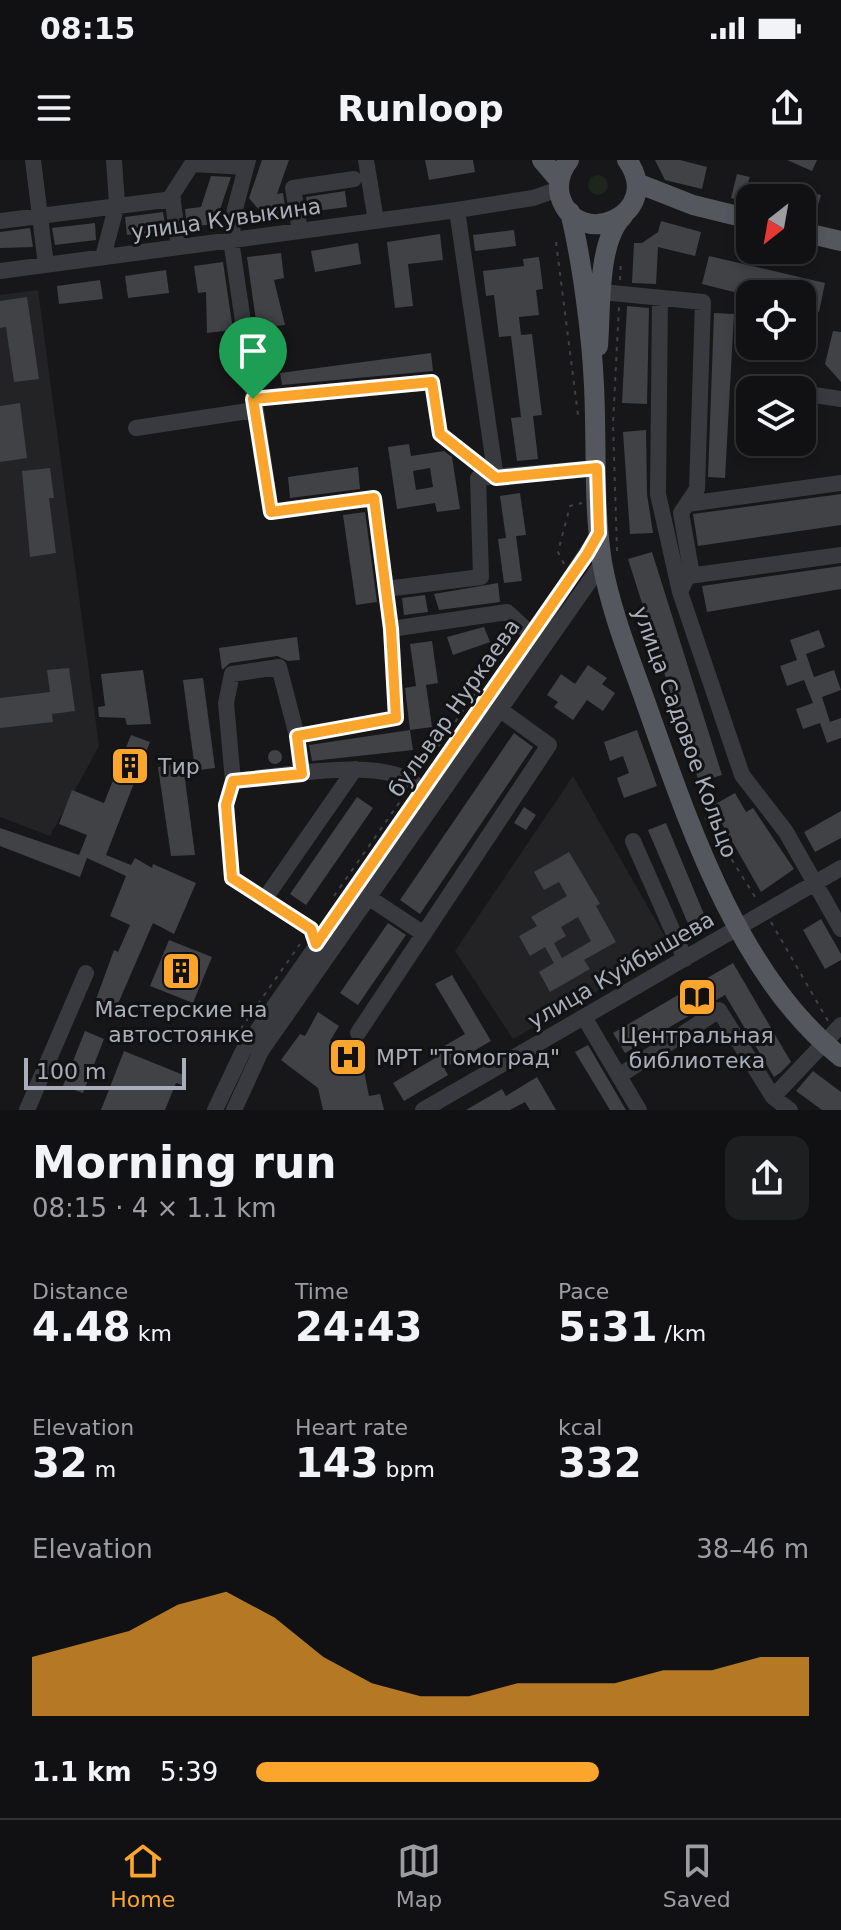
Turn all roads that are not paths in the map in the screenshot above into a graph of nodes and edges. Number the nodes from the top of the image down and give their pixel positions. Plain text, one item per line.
1 (33, 160) edge
2 (114, 160) edge
3 (366, 160) edge
4 (542, 160) edge
5 (569, 160) edge
6 (247, 164) edge
7 (632, 168) edge
8 (354, 179) dead end
9 (563, 196) junction
10 (173, 199) junction
11 (117, 204) junction
12 (693, 205) junction
13 (457, 210) junction
14 (627, 210) junction
15 (40, 215) junction
16 (736, 216) edge
17 (0, 221) edge
18 (376, 221) junction
19 (300, 231) junction
20 (816, 235) edge
21 (231, 240) junction
22 (841, 241) edge
23 (179, 247) junction
24 (103, 257) junction
25 (46, 265) junction
26 (0, 271) edge
27 (611, 293) junction
28 (660, 298) junction
29 (594, 382) junction
30 (816, 395) edge
31 (841, 399) edge
32 (254, 405) junction
33 (136, 428) dead end
34 (597, 468) junction
35 (496, 478) junction
36 (841, 483) edge
37 (687, 504) junction
38 (599, 533) junction
39 (841, 555) edge
40 (610, 561) junction
41 (689, 576) junction
42 (386, 589) junction
43 (680, 592) junction
44 (391, 629) junction
45 (533, 636) junction
46 (499, 709) junction
47 (297, 736) junction
48 (355, 769) junction
49 (302, 774) junction
50 (233, 781) junction
51 (422, 791) junction
52 (633, 841) dead end
53 (841, 868) edge
54 (814, 883) junction
55 (266, 897) junction
56 (368, 897) junction
57 (738, 928) junction
58 (841, 929) edge
59 (424, 934) junction
60 (316, 944) junction
61 (685, 959) junction
62 (86, 973) dead end
63 (584, 1017) junction
64 (358, 1033) dead end
65 (833, 1034) edge
66 (841, 1057) edge
67 (619, 1076) junction
68 (773, 1097) junction
69 (27, 1110) edge
70 (215, 1110) edge
71 (234, 1110) edge
72 (423, 1110) edge
73 (639, 1110) edge
74 (790, 1110) edge

1 - 15 street
2 - 11 street
3 - 18 street
4 - 9 main road
5 - 9 main road
6 - 10 street
6 - 21 street
7 - 12 main road
7 - 14 main road, улица Садовое Кольцо
8 - 19 street
9 - 13 street, улица Кувыкина
9 - 14 main road
9 - 29 main road, улица Садовое Кольцо
10 - 11 street
10 - 23 street
11 - 15 street
11 - 24 street
12 - 14 main road
12 - 16 main road
13 - 18 street, улица Кувыкина
13 - 35 street
14 - 27 main road, улица Садовое Кольцо
15 - 17 street
15 - 25 street
18 - 19 street, улица Кувыкина
19 - 21 street, улица Кувыкина
20 - 22 main road
21 - 23 street, улица Кувыкина
21 - 32 street
23 - 24 street, улица Кувыкина
24 - 25 street, улица Кувыкина
25 - 26 street, улица Кувыкина
27 - 28 street
27 - 29 main road, улица Садовое Кольцо
28 - 37 street
28 - 43 street
29 - 34 main road, улица Садовое Кольцо
30 - 31 street
32 - 33 street
32 - 35 street
32 - 42 street
34 - 35 street
34 - 38 main road, улица Садовое Кольцо
35 - 42 street
36 - 37 street
37 - 41 street
38 - 40 main road, улица Садовое Кольцо
38 - 45 street, бульвар Нуркаева
39 - 41 street
40 - 46 street, бульвар Нуркаева
40 - 57 main road, улица Садовое Кольцо
41 - 43 street
42 - 44 street
43 - 54 street
44 - 45 street
44 - 47 street
45 - 51 street, бульвар Нуркаева
46 - 56 street, бульвар Нуркаева
46 - 59 street
47 - 49 street
47 - 50 street
48 - 49 street
48 - 51 street
48 - 55 street
49 - 50 street
50 - 55 street
51 - 60 street, бульвар Нуркаева
52 - 61 street
53 - 54 street, улица Куйбышева
54 - 57 street, улица Куйбышева
54 - 58 street
55 - 60 street
56 - 59 street
56 - 71 street, бульвар Нуркаева
57 - 61 street, улица Куйбышева
57 - 65 main road, улица Садовое Кольцо
59 - 64 street
60 - 70 street, бульвар Нуркаева
61 - 63 street, улица Куйбышева
62 - 69 street
63 - 67 street
63 - 72 street, улица Куйбышева
65 - 66 main road, улица Садовое Кольцо
65 - 68 street
67 - 68 street
67 - 73 street
68 - 74 street

